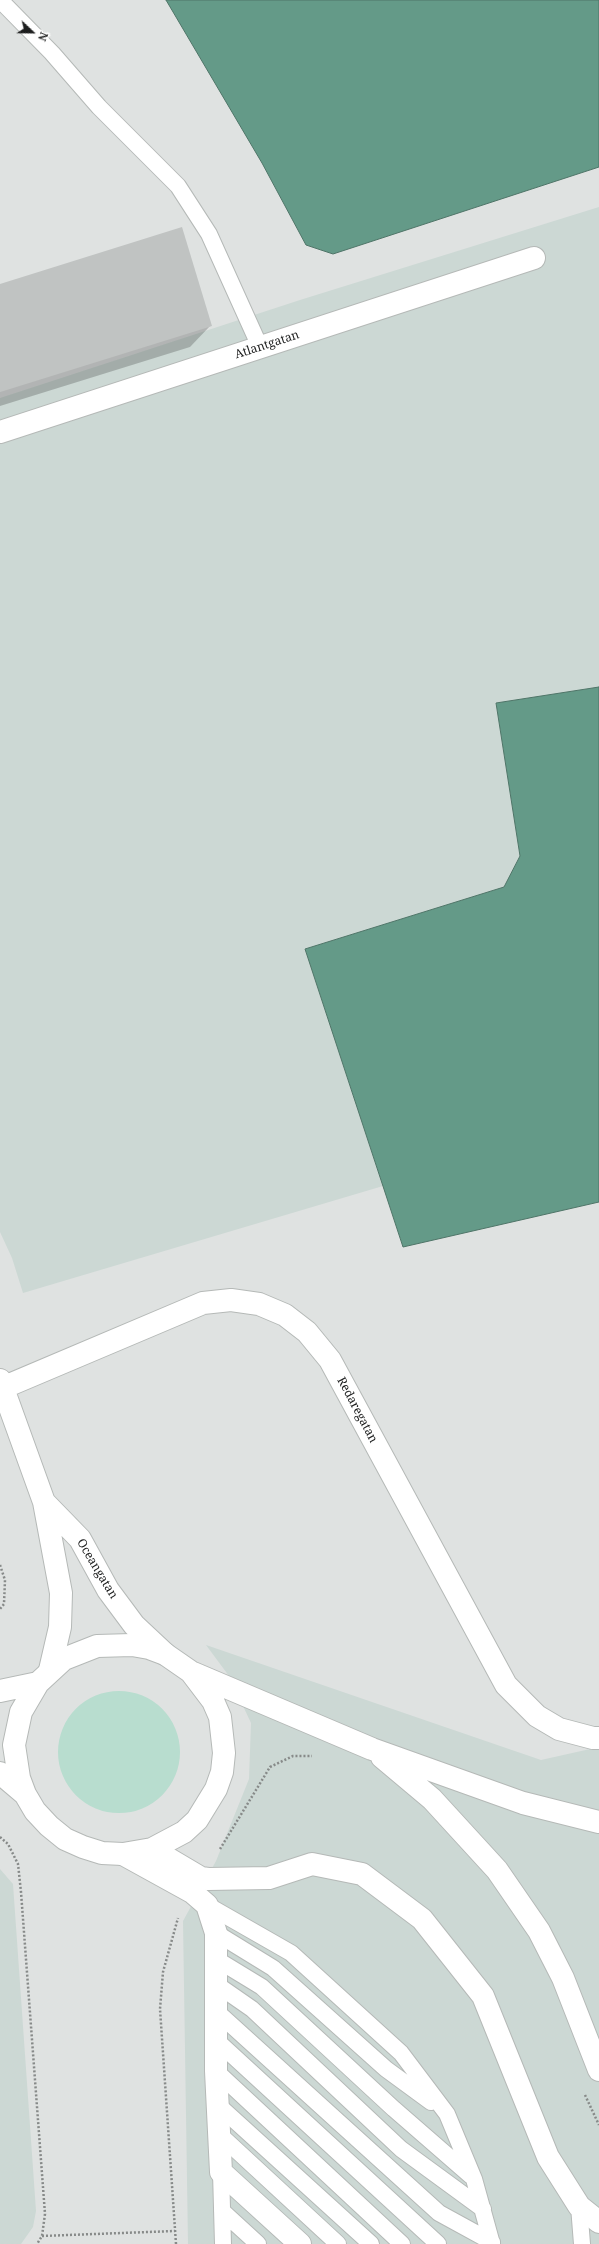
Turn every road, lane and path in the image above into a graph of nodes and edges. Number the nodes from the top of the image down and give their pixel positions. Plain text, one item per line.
1 (0, 0) edge
2 (534, 258) dead end
3 (260, 347) junction
4 (0, 432) edge
5 (1, 1384) edge
6 (44, 1502) junction
7 (0, 1565) edge
8 (0, 1609) edge
9 (165, 1654) junction
10 (191, 1672) junction
11 (44, 1677) junction
12 (0, 1691) edge
13 (599, 1738) edge
14 (372, 1749) junction
15 (313, 1756) dead end
16 (0, 1773) edge
17 (24, 1794) junction
18 (599, 1822) edge
19 (0, 1837) edge
20 (152, 1849) junction
21 (123, 1854) junction
22 (200, 1892) junction
23 (216, 1933) junction
24 (216, 1959) junction
25 (216, 1984) junction
26 (216, 2011) junction
27 (217, 2041) junction
28 (599, 2070) edge
29 (216, 2071) junction
30 (583, 2090) dead end
31 (219, 2106) junction
32 (447, 2114) junction
33 (599, 2125) edge
34 (220, 2135) junction
35 (222, 2172) junction
36 (474, 2179) junction
37 (578, 2206) junction
38 (483, 2209) junction
39 (222, 2211) junction
40 (599, 2222) edge
41 (175, 2232) junction
42 (42, 2236) junction
43 (224, 2243) edge
44 (492, 2243) edge
45 (37, 2244) edge
46 (176, 2244) edge
47 (258, 2244) edge
48 (300, 2244) edge
49 (338, 2244) edge
50 (371, 2244) edge
51 (402, 2244) edge
52 (438, 2244) edge
53 (582, 2244) edge

1 - 3 lane
2 - 3 main road, Atlantgatan
3 - 4 main road, Atlantgatan
5 - 6 main road, Oceangatan
5 - 13 main road, Redaregatan
6 - 9 main road, Oceangatan
6 - 11 main road, Oceangatan
7 - 8 path
9 - 10 main road
9 - 11 main road
10 - 14 main road
10 - 20 main road
11 - 12 main road
11 - 17 main road
14 - 18 main road
14 - 28 main road
15 - 22 path
16 - 17 main road
17 - 21 main road
19 - 42 path
20 - 21 main road
20 - 22 main road
21 - 22 main road
22 - 23 main road
22 - 32 lane
22 - 37 main road
22 - 41 path
23 - 24 main road
23 - 32 lane
24 - 25 main road
24 - 36 lane
25 - 26 main road
25 - 38 lane
26 - 27 main road
26 - 44 lane
27 - 29 main road
27 - 52 lane
29 - 31 main road
29 - 51 lane
30 - 33 path
31 - 34 main road
31 - 50 lane
32 - 36 lane
34 - 35 main road
34 - 49 lane
35 - 39 lane
35 - 48 main road
36 - 38 lane
37 - 40 main road
37 - 53 lane
38 - 44 lane
39 - 43 lane
39 - 47 lane
41 - 42 path
41 - 46 path
42 - 45 path

